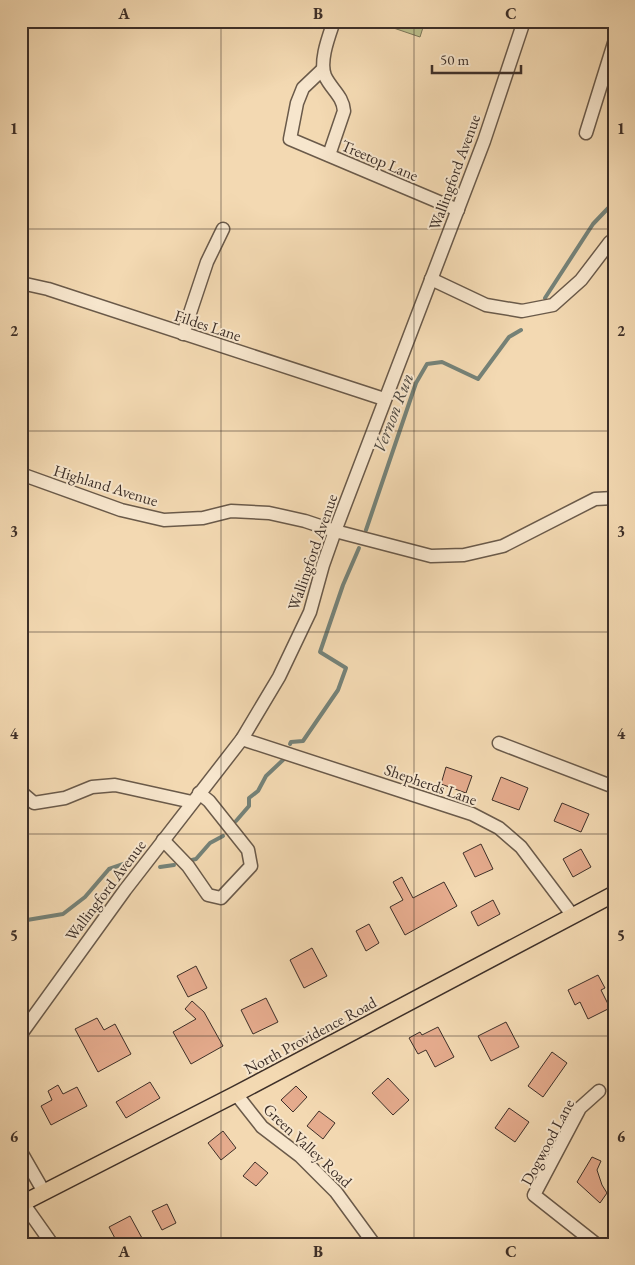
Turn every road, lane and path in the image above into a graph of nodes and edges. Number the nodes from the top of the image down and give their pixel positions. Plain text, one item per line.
1 (334, 21) edge
2 (524, 21) edge
3 (610, 21) edge
4 (614, 23) edge
5 (614, 43) edge
6 (323, 69) junction
7 (586, 133) dead end
8 (329, 156) junction
9 (458, 210) junction
10 (223, 229) dead end
11 (610, 242) dead end
12 (431, 280) junction
13 (21, 283) edge
14 (183, 334) junction
15 (384, 400) junction
16 (21, 474) edge
17 (614, 498) edge
18 (335, 532) junction
19 (242, 739) junction
20 (500, 744) dead end
21 (614, 787) edge
22 (21, 792) edge
23 (196, 798) junction
24 (163, 840) junction
25 (614, 894) edge
26 (573, 916) junction
27 (21, 1034) edge
28 (599, 1091) dead end
29 (236, 1094) junction
30 (21, 1152) edge
31 (44, 1192) junction
32 (22, 1203) edge
33 (52, 1244) edge
34 (374, 1244) edge
35 (596, 1244) edge

1 - 6 street
2 - 9 street, Wallingford Avenue
3 - 4 street
5 - 7 street
6 - 8 street
6 - 8 street, Treetop Lane
8 - 9 street, Treetop Lane
9 - 12 street, Wallingford Avenue
10 - 14 street
11 - 12 street
12 - 15 street, Wallingford Avenue
13 - 14 street, Fildes Lane
14 - 15 street, Fildes Lane
15 - 18 street, Wallingford Avenue
16 - 18 street, Highland Avenue
17 - 18 street, Highland Avenue
18 - 19 street, Wallingford Avenue
19 - 23 street, Wallingford Avenue
19 - 26 street, Shepherds Lane
20 - 21 street
22 - 23 street
23 - 24 street, Wallingford Avenue
23 - 24 street
24 - 27 street, Wallingford Avenue
25 - 26 main road, North Providence Road
26 - 29 main road, North Providence Road
28 - 35 street, Dogwood Lane
29 - 31 main road, North Providence Road
29 - 34 street, Green Valley Road
30 - 31 street
31 - 32 main road, North Providence Road
32 - 33 street

